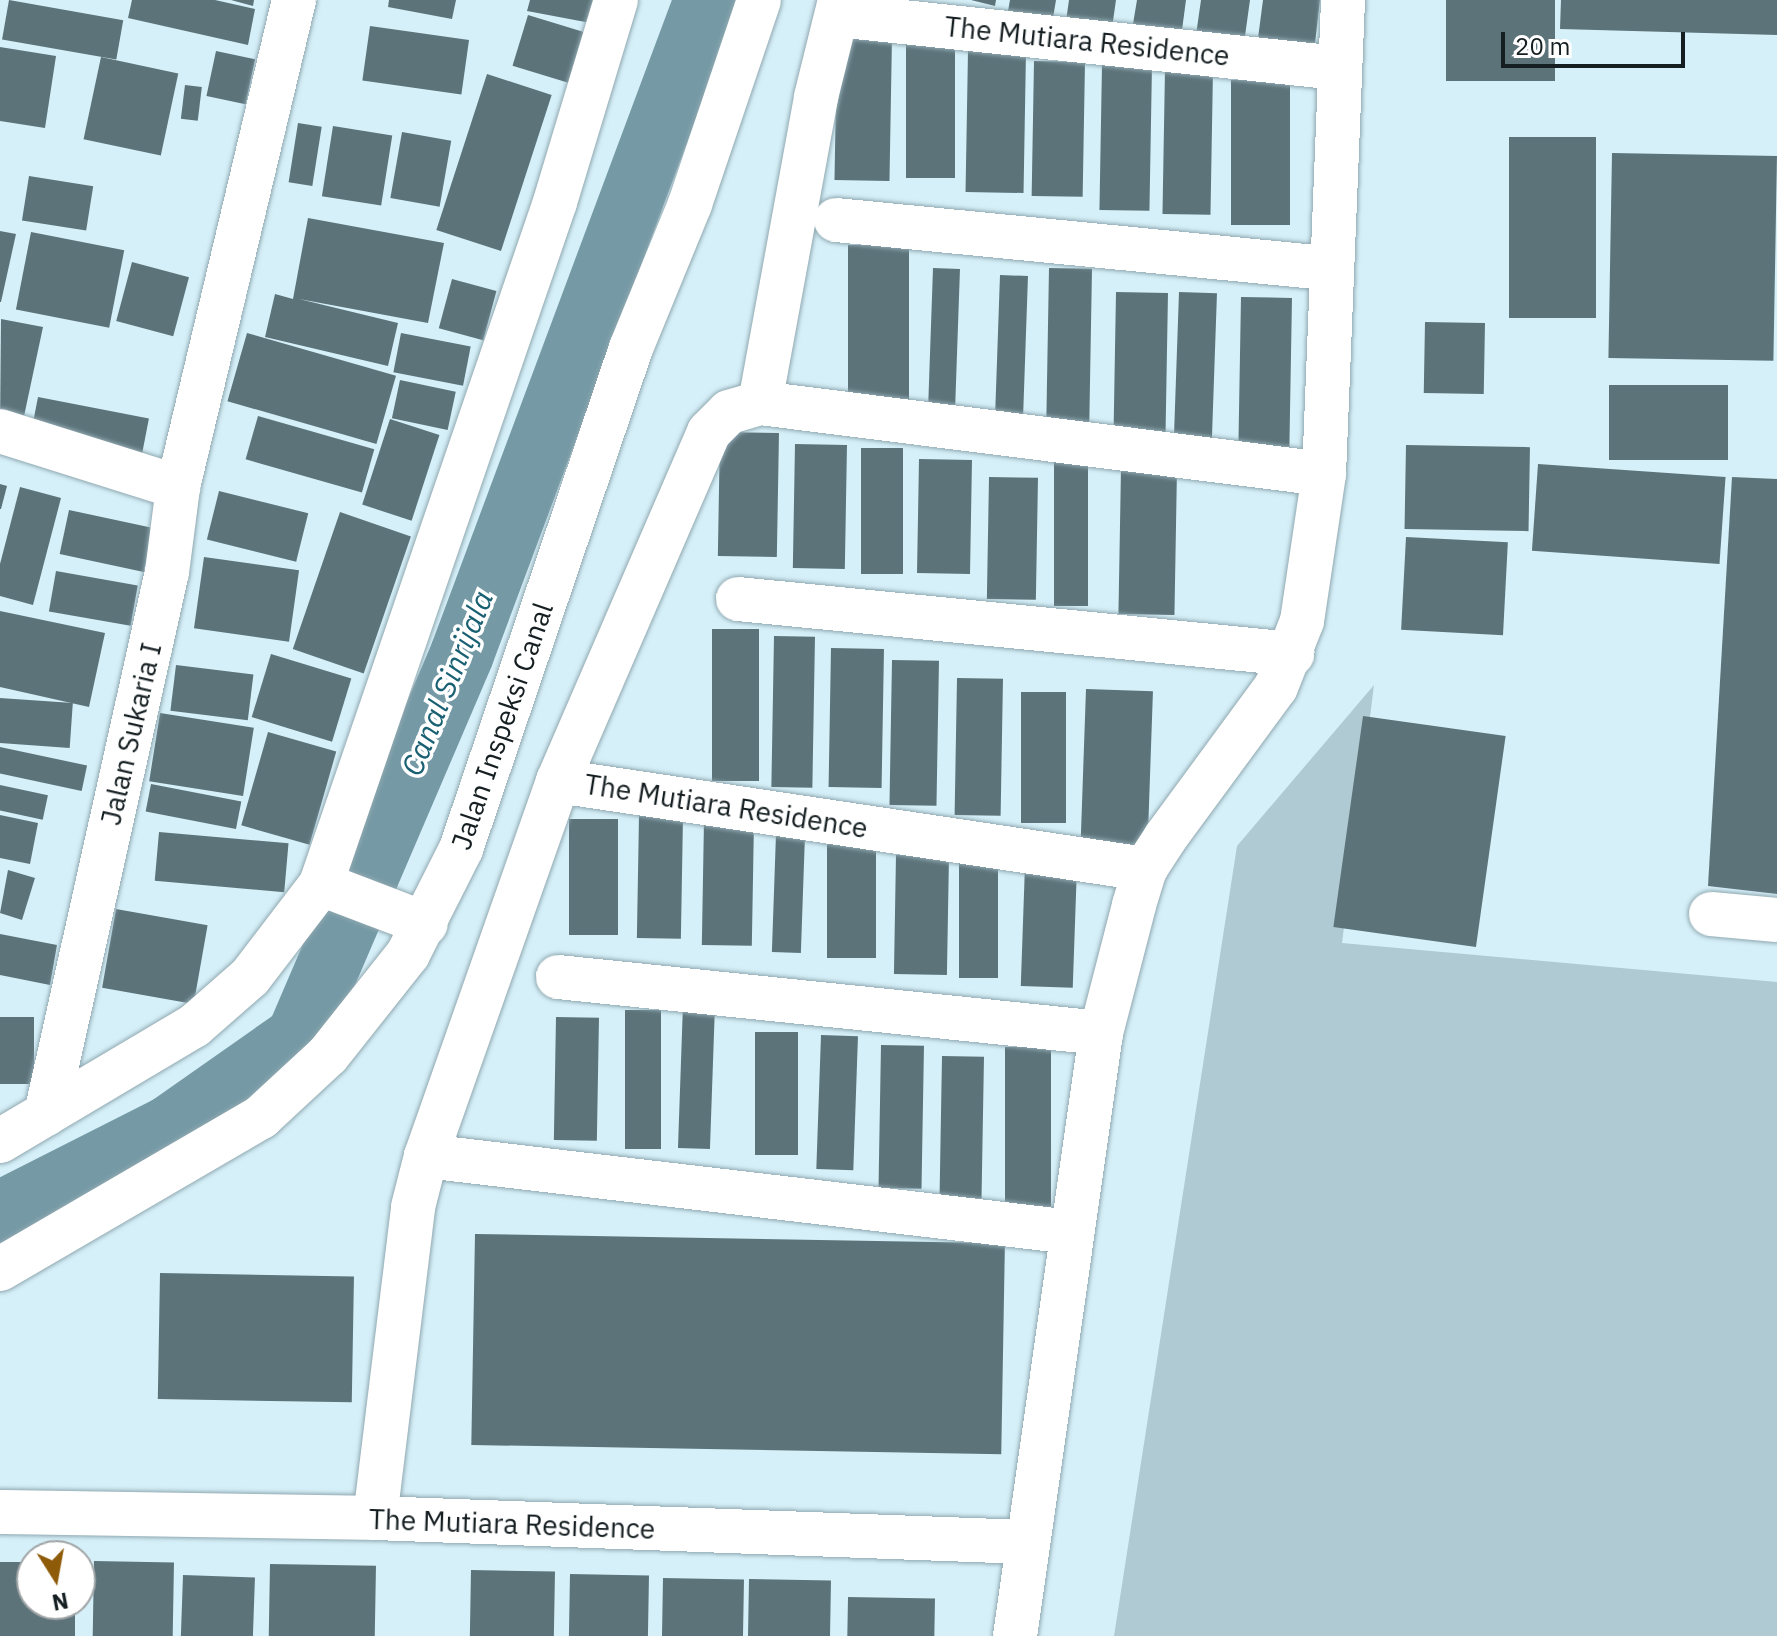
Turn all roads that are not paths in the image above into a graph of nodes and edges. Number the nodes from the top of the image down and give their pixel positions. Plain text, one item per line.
1 (294, 0) edge
2 (616, 0) edge
3 (759, 0) edge
4 (1343, 0) edge
5 (838, 7) edge
6 (1338, 68) junction
7 (836, 220) dead end
8 (1329, 268) junction
9 (760, 403) junction
10 (0, 431) edge
11 (1324, 474) junction
12 (178, 487) junction
13 (738, 599) dead end
14 (1292, 654) junction
15 (558, 781) junction
16 (1145, 869) junction
17 (329, 888) junction
18 (1711, 914) dead end
19 (1777, 920) edge
20 (420, 922) junction
21 (558, 977) dead end
22 (1101, 1033) junction
23 (46, 1114) junction
24 (0, 1141) edge
25 (426, 1156) junction
26 (1071, 1232) junction
27 (0, 1269) edge
28 (0, 1512) edge
29 (375, 1518) junction
30 (1025, 1542) junction
31 (1015, 1636) edge

1 - 12 street, Jalan Sukaria I
2 - 17 street
3 - 20 street, Jalan Inspeksi Canal
4 - 6 street
5 - 6 street, The Mutiara Residence
5 - 9 street, The Mutiara Residence
6 - 8 street
7 - 8 street
8 - 11 street
9 - 11 street
9 - 15 street
10 - 12 street
11 - 14 street
12 - 23 street, Jalan Sukaria I
13 - 14 street
14 - 16 street
15 - 16 street, The Mutiara Residence
15 - 25 street, The Mutiara Residence
16 - 22 street
17 - 20 street
17 - 23 street
18 - 19 street
20 - 27 street, Jalan Inspeksi Canal
21 - 22 street
22 - 26 street
23 - 24 street
25 - 26 street
25 - 29 street, The Mutiara Residence
26 - 30 street
28 - 29 street, The Mutiara Residence
29 - 30 street, The Mutiara Residence
30 - 31 street

